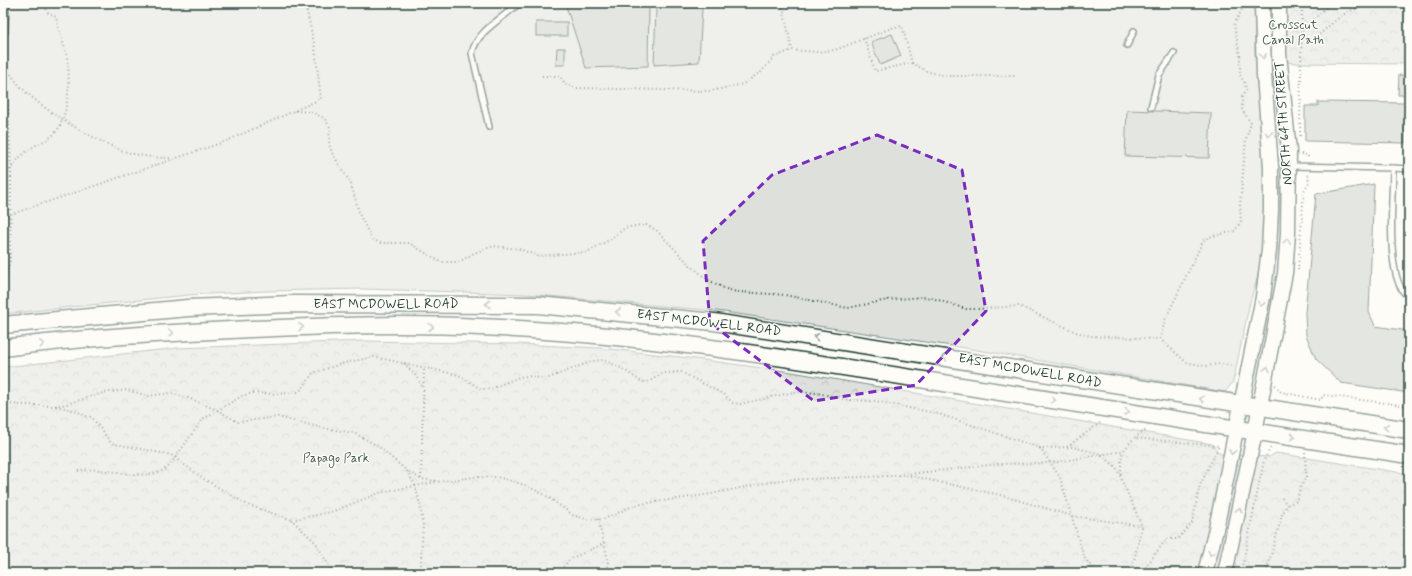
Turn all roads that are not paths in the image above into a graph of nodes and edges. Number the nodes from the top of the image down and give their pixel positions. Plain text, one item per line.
1 (6, 3) edge
2 (519, 3) edge
3 (1262, 3) edge
4 (1280, 3) edge
5 (1134, 31) dead end
6 (5, 32) road end
7 (1127, 45) dead end
8 (1174, 53) dead end
9 (1151, 107) dead end
10 (489, 127) dead end
11 (1289, 166) junction
12 (1271, 167) junction
13 (1393, 168) junction
14 (1409, 169) edge
15 (1409, 297) edge
16 (3, 325) edge
17 (3, 348) edge
18 (1240, 405) junction
19 (1260, 407) junction
20 (1236, 430) junction
21 (1409, 430) edge
22 (1255, 432) junction
23 (1409, 455) edge
24 (1205, 573) edge
25 (1225, 573) edge

1 - 6 lane
2 - 10 lane
3 -> 12 main road, NORTH 64TH STREET
4 - 11 main road, NORTH 64TH STREET
5 - 7 lane
8 - 9 lane
11 - 12 main road
11 - 13 lane
19 -> 11 main road, NORTH 64TH STREET
12 -> 18 main road, NORTH 64TH STREET
13 - 14 lane
13 - 15 lane
18 -> 16 main road, EAST MCDOWELL ROAD
17 -> 20 main road, EAST MCDOWELL ROAD
18 - 19 main road, EAST MCDOWELL ROAD
18 - 20 main road, NORTH 64TH STREET
21 -> 19 main road, EAST MCDOWELL ROAD
19 - 22 main road, NORTH 64TH STREET
20 - 22 main road, EAST MCDOWELL ROAD
20 -> 24 main road, NORTH 64TH STREET
22 -> 23 main road, EAST MCDOWELL ROAD
25 -> 22 main road, NORTH 64TH STREET

